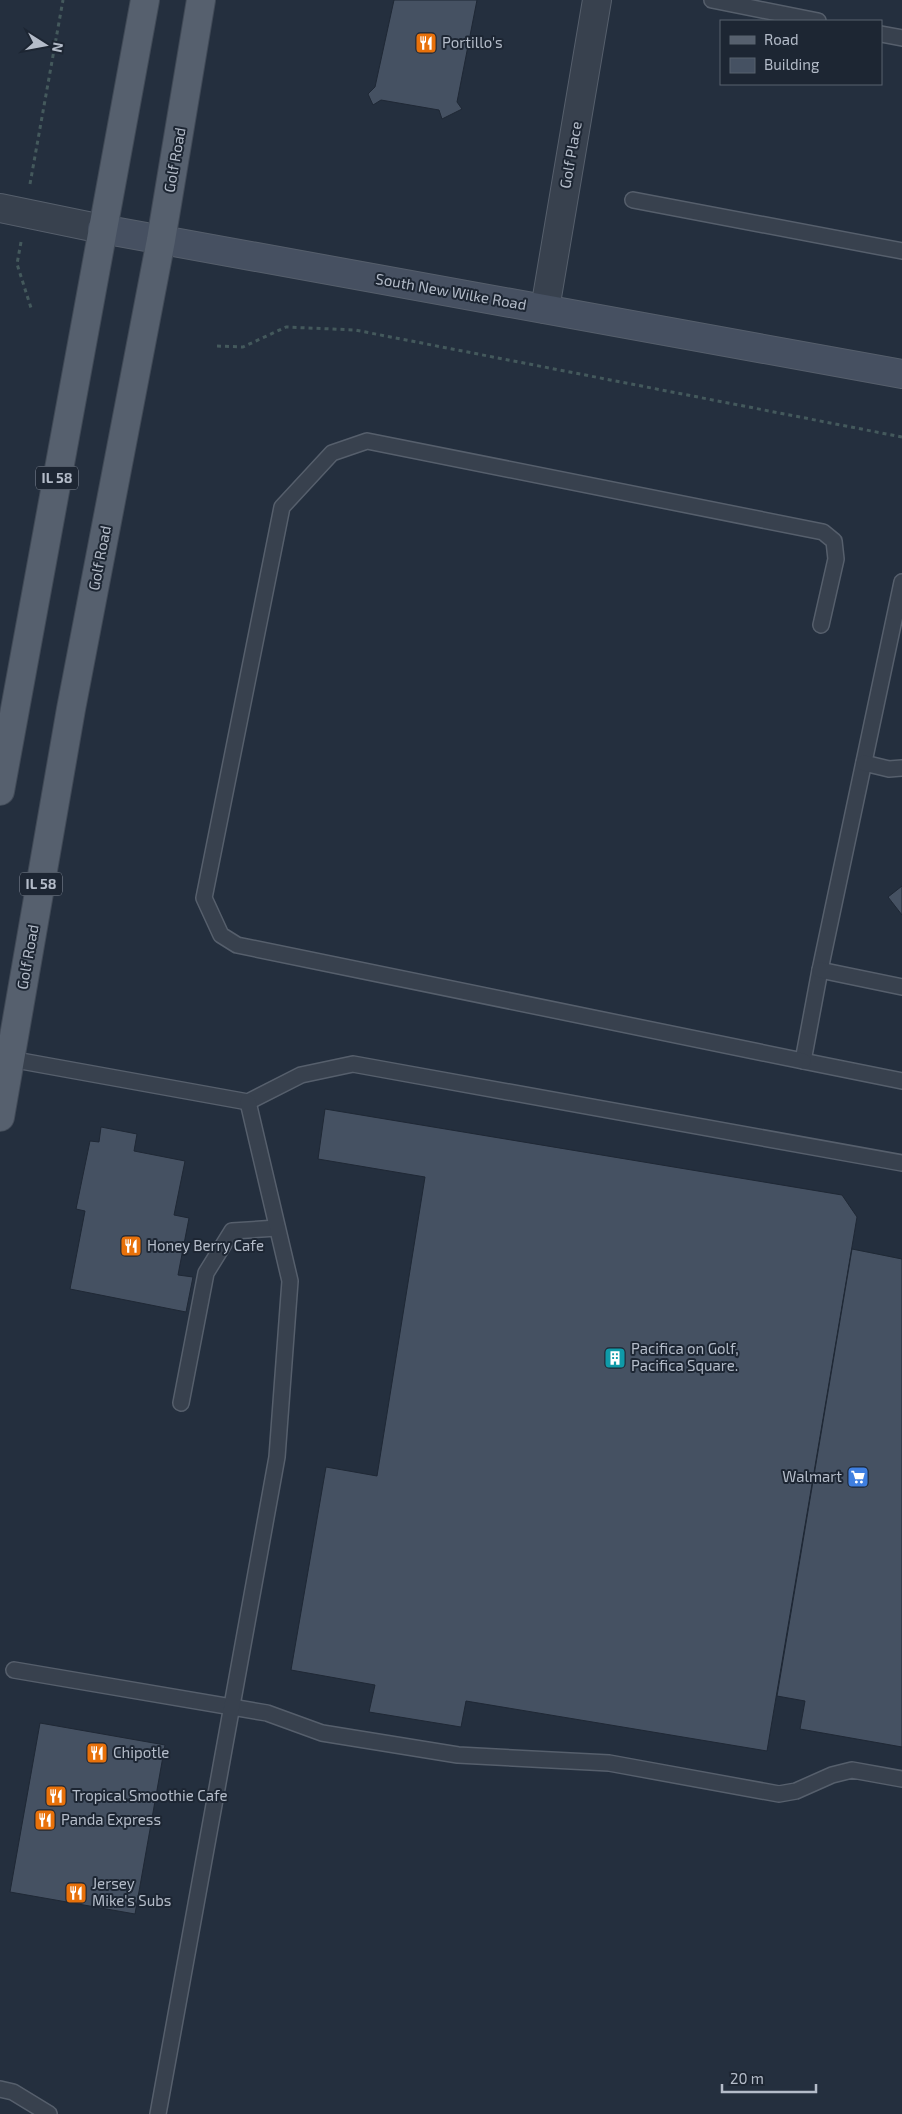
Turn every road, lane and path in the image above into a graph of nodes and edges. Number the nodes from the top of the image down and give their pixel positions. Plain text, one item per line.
1 (63, 0) edge
2 (145, 0) edge
3 (201, 0) edge
4 (597, 0) edge
5 (713, 0) edge
6 (813, 20) edge
7 (882, 34) edge
8 (902, 38) edge
9 (43, 113) dead end
10 (634, 200) dead end
11 (0, 208) edge
12 (102, 229) junction
13 (161, 240) junction
14 (902, 251) edge
15 (17, 264) dead end
16 (545, 309) junction
17 (32, 310) dead end
18 (217, 346) dead end
19 (902, 374) edge
20 (902, 436) edge
21 (902, 582) edge
22 (899, 613) edge
23 (820, 625) dead end
24 (864, 763) junction
25 (902, 768) edge
26 (0, 790) edge
27 (820, 970) junction
28 (902, 987) edge
29 (10, 1059) junction
30 (803, 1061) junction
31 (902, 1081) edge
32 (248, 1102) junction
33 (0, 1117) edge
34 (902, 1163) edge
35 (277, 1228) junction
36 (181, 1403) dead end
37 (14, 1670) dead end
38 (232, 1708) junction
39 (902, 1779) edge
40 (0, 2089) edge
41 (48, 2114) edge
42 (158, 2114) edge

1 - 9 path
2 - 12 main road, IL 58
3 - 13 main road, Golf Road / IL 58
4 - 16 street, Golf Place
5 - 6 lane
7 - 8 lane
10 - 14 lane
11 - 12 street, South New Wilke Road
12 - 13 main road, South New Wilke Road
12 - 26 main road, IL 58
13 - 16 main road, South New Wilke Road
13 - 29 main road, Golf Road / IL 58
15 - 17 path
16 - 19 main road, South New Wilke Road
18 - 20 path
21 - 22 lane
22 - 24 lane
23 - 30 lane
24 - 25 lane
24 - 27 lane
27 - 28 lane
27 - 30 lane
29 - 32 lane
29 - 33 main road, Golf Road / IL 58
30 - 31 lane
32 - 34 lane
32 - 35 lane
35 - 36 lane
35 - 38 lane
37 - 38 lane
38 - 39 lane
38 - 42 lane
40 - 41 lane

